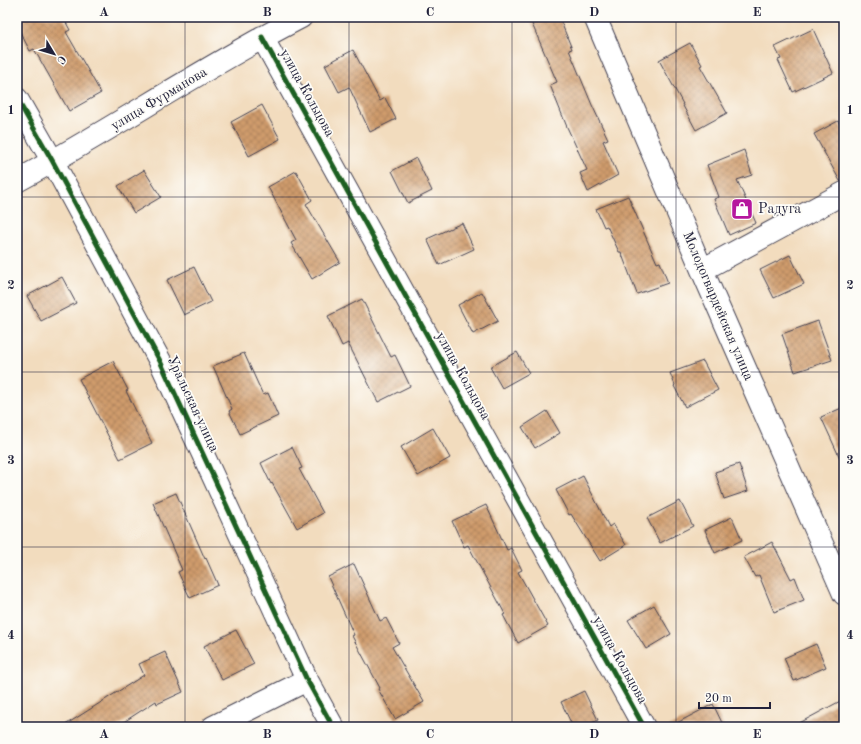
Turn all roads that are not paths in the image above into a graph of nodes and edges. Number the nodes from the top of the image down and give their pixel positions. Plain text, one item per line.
1 (301, 17) edge
2 (594, 17) edge
3 (262, 37) junction
4 (17, 98) edge
5 (53, 162) junction
6 (17, 182) edge
7 (844, 193) edge
8 (702, 270) junction
9 (844, 594) edge
10 (307, 680) junction
11 (213, 727) edge
12 (333, 727) edge
13 (644, 727) edge

1 - 3 street, улица Фурманова
2 - 8 street, Молодогвардейская улица
3 - 5 street, улица Фурманова
3 - 13 street, улица Кольцова
4 - 5 street, Уральская улица
5 - 6 street, улица Фурманова
5 - 10 street, Уральская улица
7 - 8 street
8 - 9 street, Молодогвардейская улица
10 - 11 street
10 - 12 street, Уральская улица

